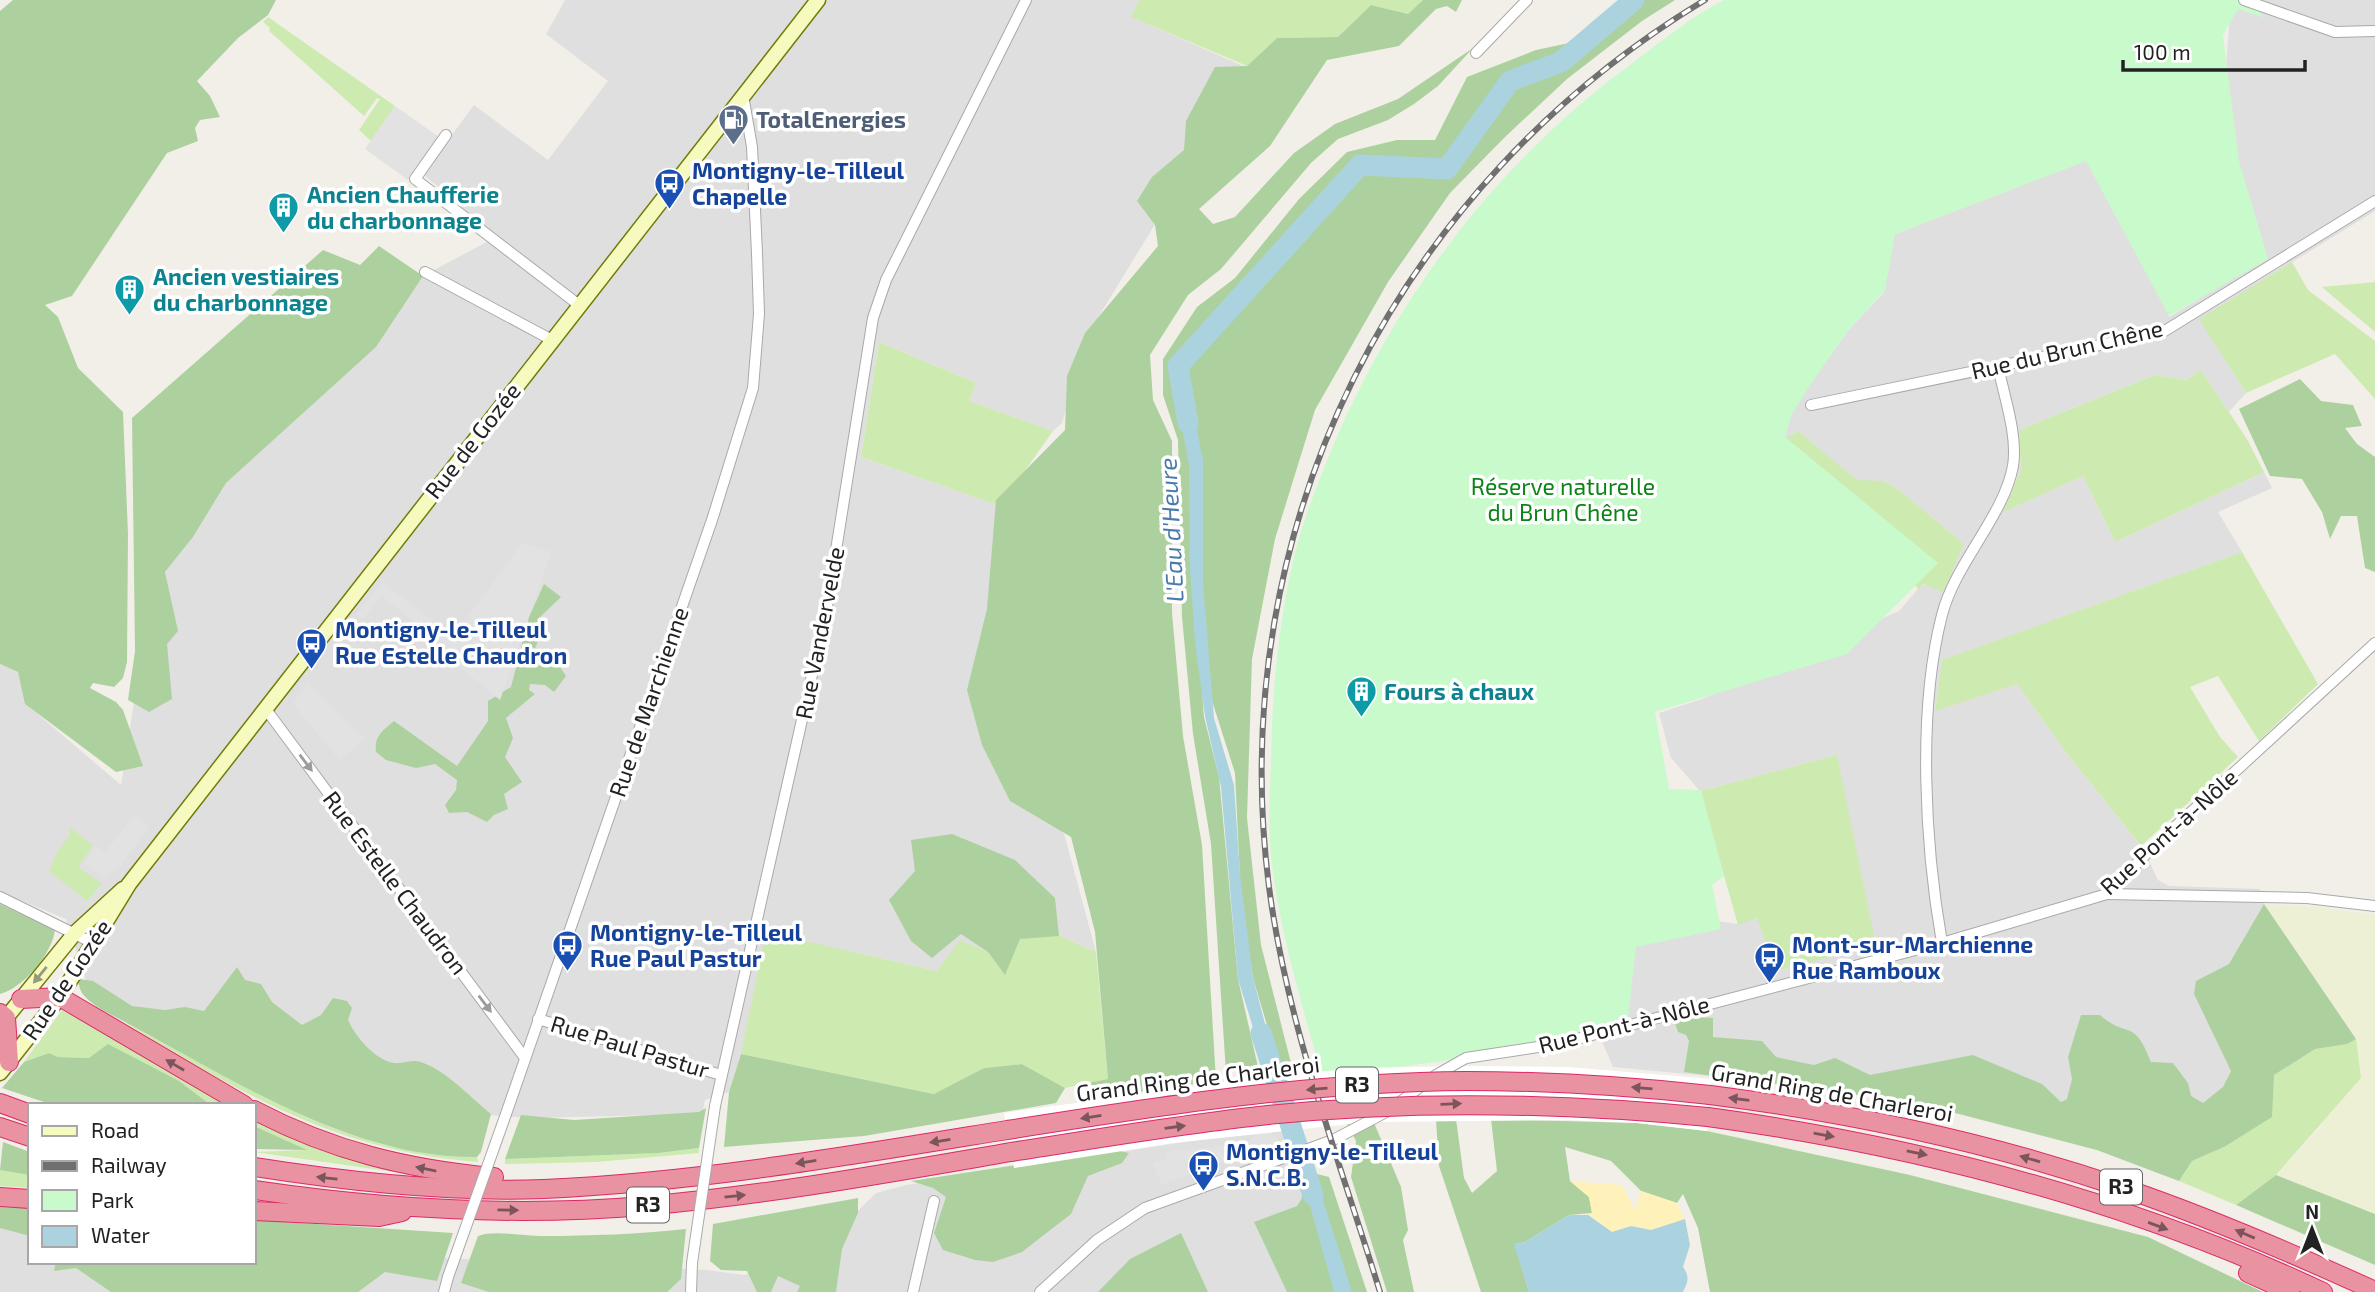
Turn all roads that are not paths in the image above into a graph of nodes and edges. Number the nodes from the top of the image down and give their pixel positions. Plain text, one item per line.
1 (818, 0) edge
2 (1026, 0) edge
3 (1527, 0) edge
4 (2244, 0) edge
5 (2375, 31) edge
6 (1476, 53) dead end
7 (743, 95) junction
8 (446, 135) dead end
9 (2375, 201) edge
10 (425, 272) dead end
11 (579, 305) junction
12 (552, 340) junction
13 (1998, 366) junction
14 (1811, 405) dead end
15 (2375, 643) edge
16 (265, 708) junction
17 (128, 884) junction
18 (2107, 894) junction
19 (0, 897) edge
20 (2375, 906) edge
21 (75, 933) junction
22 (93, 943) junction
23 (1942, 943) junction
24 (60, 997) junction
25 (21, 999) junction
26 (2, 1019) edge
27 (538, 1019) junction
28 (525, 1058) junction
29 (5, 1068) edge
30 (721, 1075) junction
31 (0, 1103) edge
32 (241, 1103) edge
33 (256, 1111) edge
34 (28, 1113) edge
35 (0, 1127) edge
36 (28, 1136) edge
37 (256, 1167) edge
38 (541, 1189) junction
39 (256, 1190) edge
40 (0, 1197) edge
41 (28, 1199) edge
42 (934, 1201) dead end
43 (416, 1208) junction
44 (256, 1211) edge
45 (2215, 1247) junction
46 (2375, 1291) edge
47 (444, 1292) edge
48 (691, 1292) edge
49 (913, 1292) edge
50 (1040, 1292) edge
51 (2290, 1292) edge
52 (2323, 1292) edge

1 - 7 main road, Rue de Gozée
2 - 30 street, Rue Vandervelde
3 - 6 street
4 - 5 street
7 - 11 main road, Rue de Gozée
7 - 27 street, Rue de Marchienne
8 - 11 street
9 - 13 street, Rue du Brun Chêne
10 - 12 street
11 - 12 main road, Rue de Gozée
12 - 16 main road, Rue de Gozée
13 - 14 street, Rue du Brun Chêne
13 - 23 street
15 - 18 street, Rue Pont-à-Nôle
16 - 17 main road, Rue de Gozée
16 -> 28 street, Rue Estelle Chaudron
17 - 21 main road, Rue de Gozée
17 - 22 main road, Rue de Gozée
18 - 20 street
18 - 23 street, Rue Pont-à-Nôle
19 - 21 street
21 - 22 street
21 -> 25 main road, Rue de Gozée
22 - 24 main road, Rue de Gozée
23 - 50 street, Rue Pont-à-Nôle
24 - 25 highway
24 - 29 main road, Rue de Gozée
32 -> 24 highway
25 - 26 main road, Rue de Gozée
26 - 29 highway
27 - 28 street, Rue de Marchienne
27 - 30 street, Rue Paul Pastur
28 - 47 street, Rue de Marchienne, bridge
30 - 48 street, Rue Vandervelde, bridge
31 - 34 highway
38 -> 33 highway
35 - 36 highway
38 -> 37 highway, Grand Ring de Charleroi / R3
46 -> 38 highway, Grand Ring de Charleroi / R3, bridge
39 - 43 highway, Grand Ring de Charleroi / R3
40 - 41 highway
42 - 49 street
43 - 44 highway
43 -> 45 highway, Grand Ring de Charleroi / R3, bridge
45 - 51 highway
45 - 52 highway, Grand Ring de Charleroi / R3

